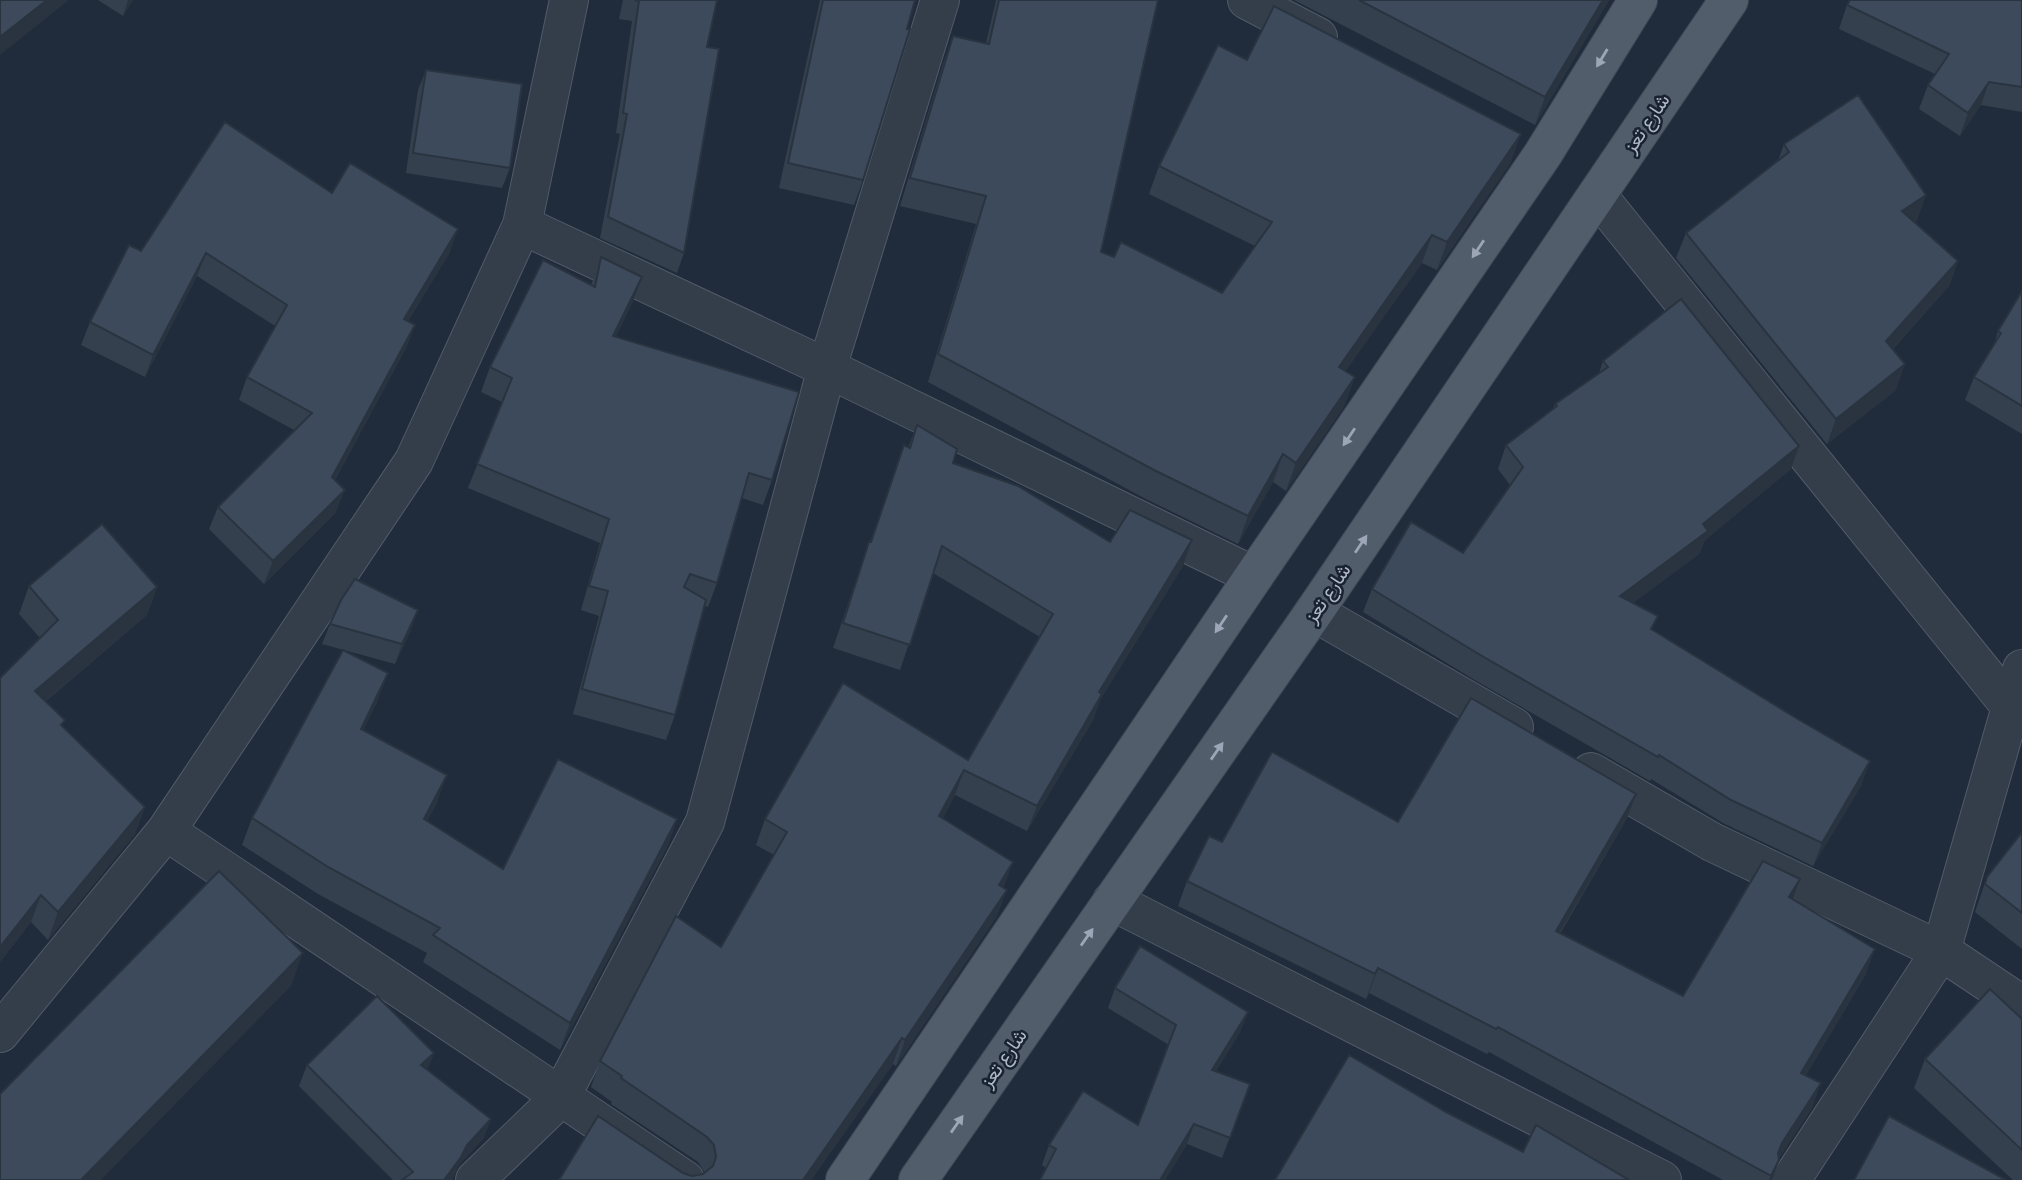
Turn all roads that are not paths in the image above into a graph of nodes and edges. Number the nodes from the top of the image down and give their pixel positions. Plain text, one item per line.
1 (569, 0) edge
2 (940, 0) edge
3 (1247, 0) edge
4 (1638, 0) edge
5 (1729, 0) edge
6 (1345, 51) edge
7 (1597, 195) junction
8 (522, 225) junction
9 (827, 368) junction
10 (1254, 576) junction
11 (1314, 612) junction
12 (2022, 669) edge
13 (2011, 707) junction
14 (166, 831) junction
15 (1112, 901) junction
16 (1941, 951) junction
17 (2022, 1005) edge
18 (0, 1033) edge
19 (560, 1098) junction
20 (475, 1180) edge
21 (685, 1180) edge
22 (845, 1180) edge
23 (918, 1180) edge
24 (1662, 1180) edge
25 (1791, 1180) edge

1 - 8 street
2 - 9 street
3 - 6 street
4 -> 10 main road
5 - 7 main road, شارع تعز
11 -> 7 main road, شارع تعز
7 - 13 street
8 - 9 street
8 - 14 street
9 - 10 street
9 - 19 street
10 -> 22 main road
15 -> 11 main road, شارع تعز
11 - 16 street
12 - 13 street
13 - 16 street
14 - 18 street
14 - 19 street
23 -> 15 main road, شارع تعز
15 - 24 street
16 - 17 street
16 - 25 street
19 - 20 street
19 - 21 street

